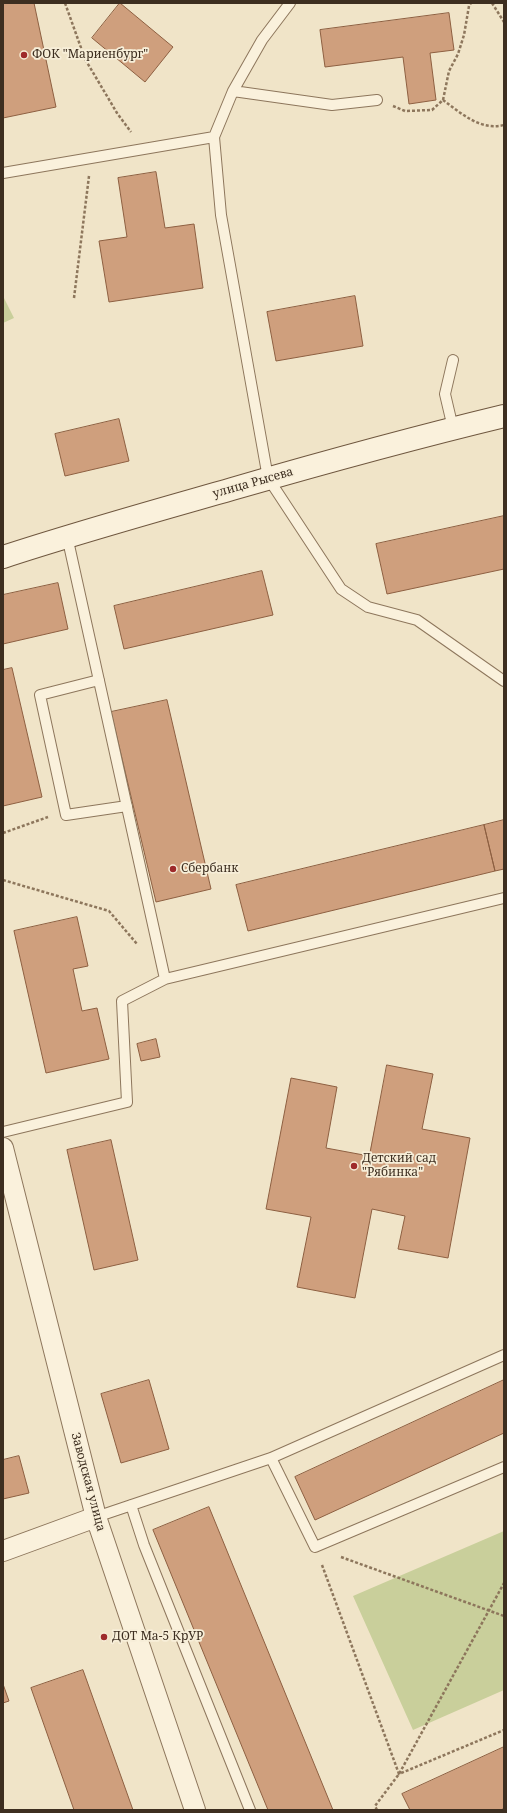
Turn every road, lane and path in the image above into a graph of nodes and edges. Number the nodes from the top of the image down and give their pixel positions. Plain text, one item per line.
1 (65, 3) edge
2 (290, 3) edge
3 (471, 3) edge
4 (492, 3) edge
5 (504, 22) edge
6 (233, 91) junction
7 (377, 100) joint
8 (443, 100) junction
9 (504, 124) edge
10 (214, 137) junction
11 (146, 148) junction
12 (91, 158) junction
13 (3, 173) edge
14 (74, 298) dead end
15 (454, 360) dead end
16 (504, 416) edge
17 (453, 428) junction
18 (268, 478) junction
19 (67, 536) junction
20 (3, 557) edge
21 (99, 680) junction
22 (504, 681) edge
23 (127, 806) junction
24 (65, 811) junction
25 (3, 833) edge
26 (3, 880) edge
27 (504, 898) edge
28 (137, 945) dead end
29 (165, 979) junction
30 (3, 1132) edge
31 (3, 1148) edge
32 (504, 1355) edge
33 (271, 1458) junction
34 (504, 1467) edge
35 (132, 1505) junction
36 (96, 1517) junction
37 (315, 1548) junction
38 (3, 1551) edge
39 (504, 1583) edge
40 (488, 1610) junction
41 (504, 1616) edge
42 (504, 1730) edge
43 (399, 1774) junction
44 (195, 1810) edge
45 (250, 1810) edge
46 (377, 1810) edge

1 - 11 path
2 - 6 lane
3 - 8 path
4 - 5 path
6 - 7 lane
6 - 10 lane
7 - 8 path
8 - 9 path
10 - 11 lane
10 - 18 lane
11 - 12 lane
12 - 13 lane
12 - 14 path
15 - 17 lane
16 - 17 main road, улица Рысева
17 - 18 main road, улица Рысева
18 - 19 main road, улица Рысева
18 - 22 lane
19 - 20 main road, улица Рысева
19 - 21 lane
21 - 23 lane
21 - 24 lane
23 - 24 lane
23 - 29 lane
24 - 25 path
26 - 28 path
27 - 29 lane
29 - 30 lane
31 - 36 street, Заводская улица
32 - 33 lane
33 - 35 lane
33 - 37 lane
34 - 37 lane
35 - 36 lane
35 - 45 lane
36 - 38 street
36 - 44 street, Заводская улица
37 - 40 path
37 - 43 path
39 - 40 path
40 - 41 path
40 - 43 path
42 - 43 path
43 - 46 path

